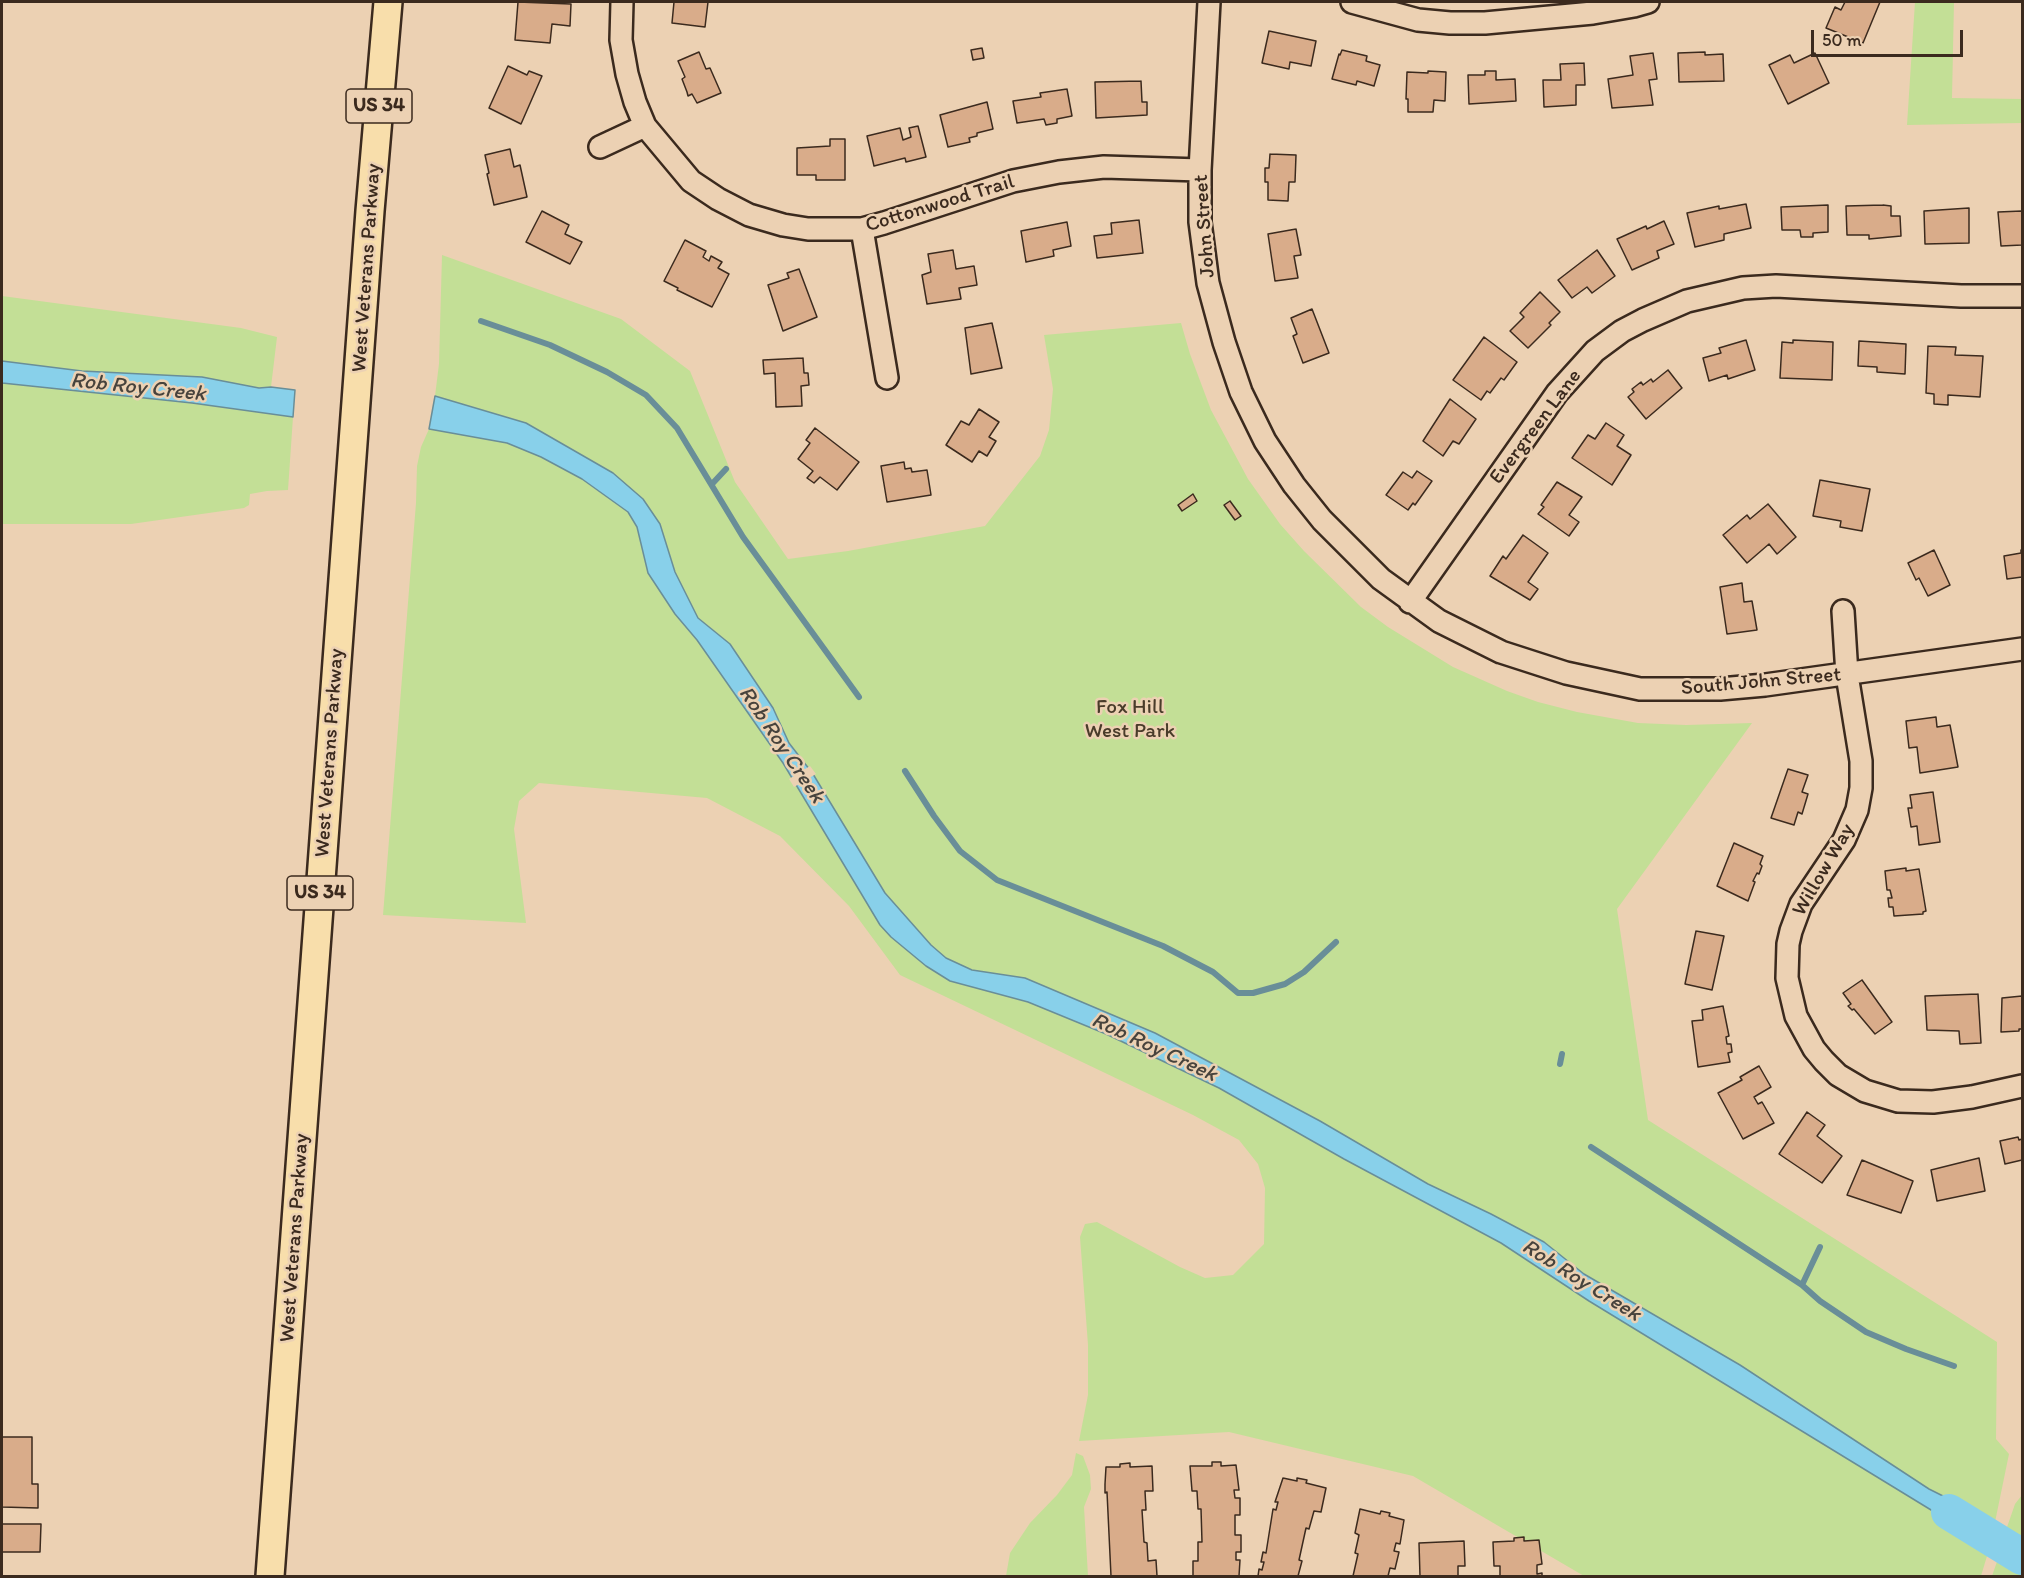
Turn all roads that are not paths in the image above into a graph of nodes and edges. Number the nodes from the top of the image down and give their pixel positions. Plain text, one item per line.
1 (388, 2) edge
2 (622, 2) edge
3 (1209, 2) edge
4 (1352, 2) edge
5 (1648, 2) edge
6 (645, 126) junction
7 (600, 147) dead end
8 (1200, 170) junction
9 (861, 229) junction
10 (2022, 296) edge
11 (887, 378) dead end
12 (1265, 441) joint
13 (1410, 602) junction
14 (1843, 611) dead end
15 (2022, 649) edge
16 (1847, 675) junction
17 (2022, 1086) edge
18 (270, 1576) edge

1 - 18 main road, West Veterans Parkway / US 34
2 - 6 street, Cottonwood Trail
3 - 8 street, John Street
4 - 5 street
6 - 7 street
6 - 9 street, Cottonwood Trail
8 - 9 street, Cottonwood Trail
8 - 12 street, John Street
9 - 11 street
10 - 13 street, Evergreen Lane
12 - 13 street, South John Street
13 - 16 street, South John Street
14 - 16 street
15 - 16 street, South John Street
16 - 17 street, Willow Way

